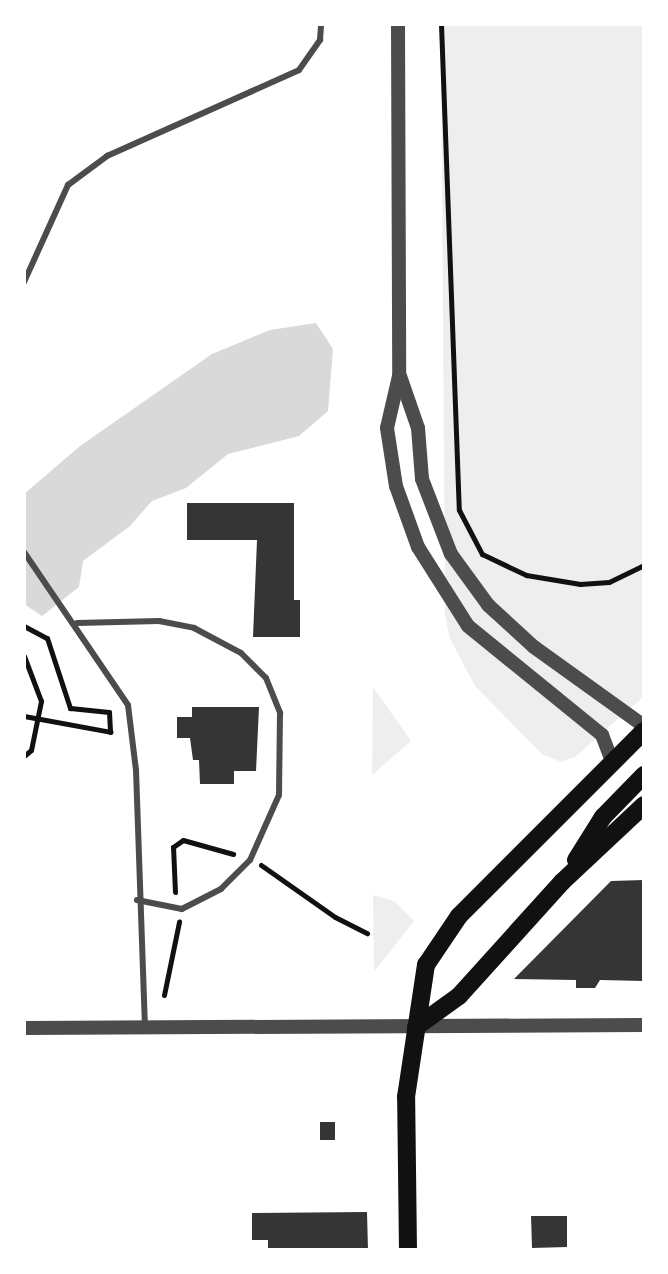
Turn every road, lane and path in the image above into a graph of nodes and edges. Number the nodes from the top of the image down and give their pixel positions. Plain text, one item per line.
1 (321, 24) edge
2 (398, 24) edge
3 (441, 24) edge
4 (24, 282) edge
5 (399, 376) junction
6 (24, 552) edge
7 (644, 565) edge
8 (77, 623) junction
9 (24, 626) edge
10 (24, 656) edge
11 (24, 716) edge
12 (41, 720) junction
13 (644, 729) edge
14 (110, 732) junction
15 (132, 736) junction
16 (24, 756) edge
17 (611, 759) junction
18 (644, 775) edge
19 (644, 805) edge
20 (562, 882) junction
21 (137, 900) junction
22 (644, 1025) edge
23 (416, 1027) junction
24 (24, 1028) edge
25 (145, 1029) junction
26 (408, 1250) edge

1 - 4 lane
2 - 5 street
3 - 7 path
5 - 13 street
5 - 17 street
6 - 8 lane
8 - 15 lane
8 - 21 lane
9 - 14 path
10 - 12 path
11 - 12 path
12 - 14 path
12 - 16 path
13 - 17 main road
14 - 15 path
15 - 21 lane
17 - 23 main road
18 - 20 main road
19 - 20 main road
20 - 23 main road
21 - 25 lane
22 - 23 street
23 - 25 street
23 - 26 main road
24 - 25 street

